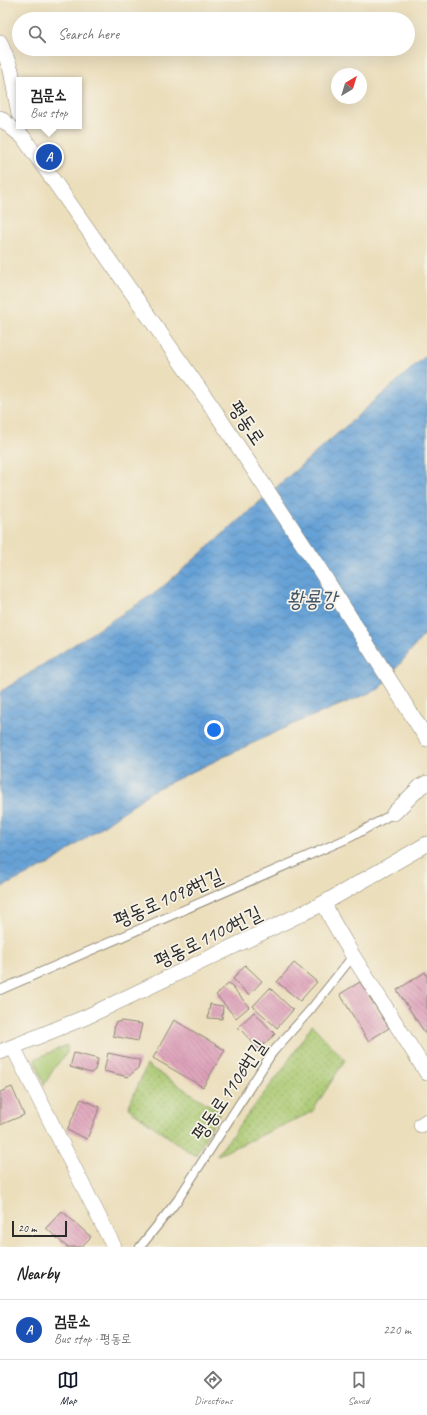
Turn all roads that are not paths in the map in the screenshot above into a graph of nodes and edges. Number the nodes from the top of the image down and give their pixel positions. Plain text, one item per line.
1 (0, 42) edge
2 (16, 98) edge
3 (0, 118) edge
4 (16, 127) edge
5 (22, 131) edge
6 (427, 739) edge
7 (427, 783) edge
8 (394, 813) joint
9 (423, 848) edge
10 (324, 903) junction
11 (353, 956) junction
12 (0, 990) edge
13 (7, 1050) edge
14 (427, 1073) edge
15 (114, 1247) edge
16 (140, 1247) edge

1 - 2 street
3 - 4 street, 평동로
5 - 6 street, 평동로
7 - 8 street
8 - 12 lane, 평동로1098번길
9 - 10 street, 평동로1100번길
10 - 11 street
10 - 13 street, 평동로1100번길
11 - 14 street
11 - 16 lane, 평동로1106번길
13 - 15 street

